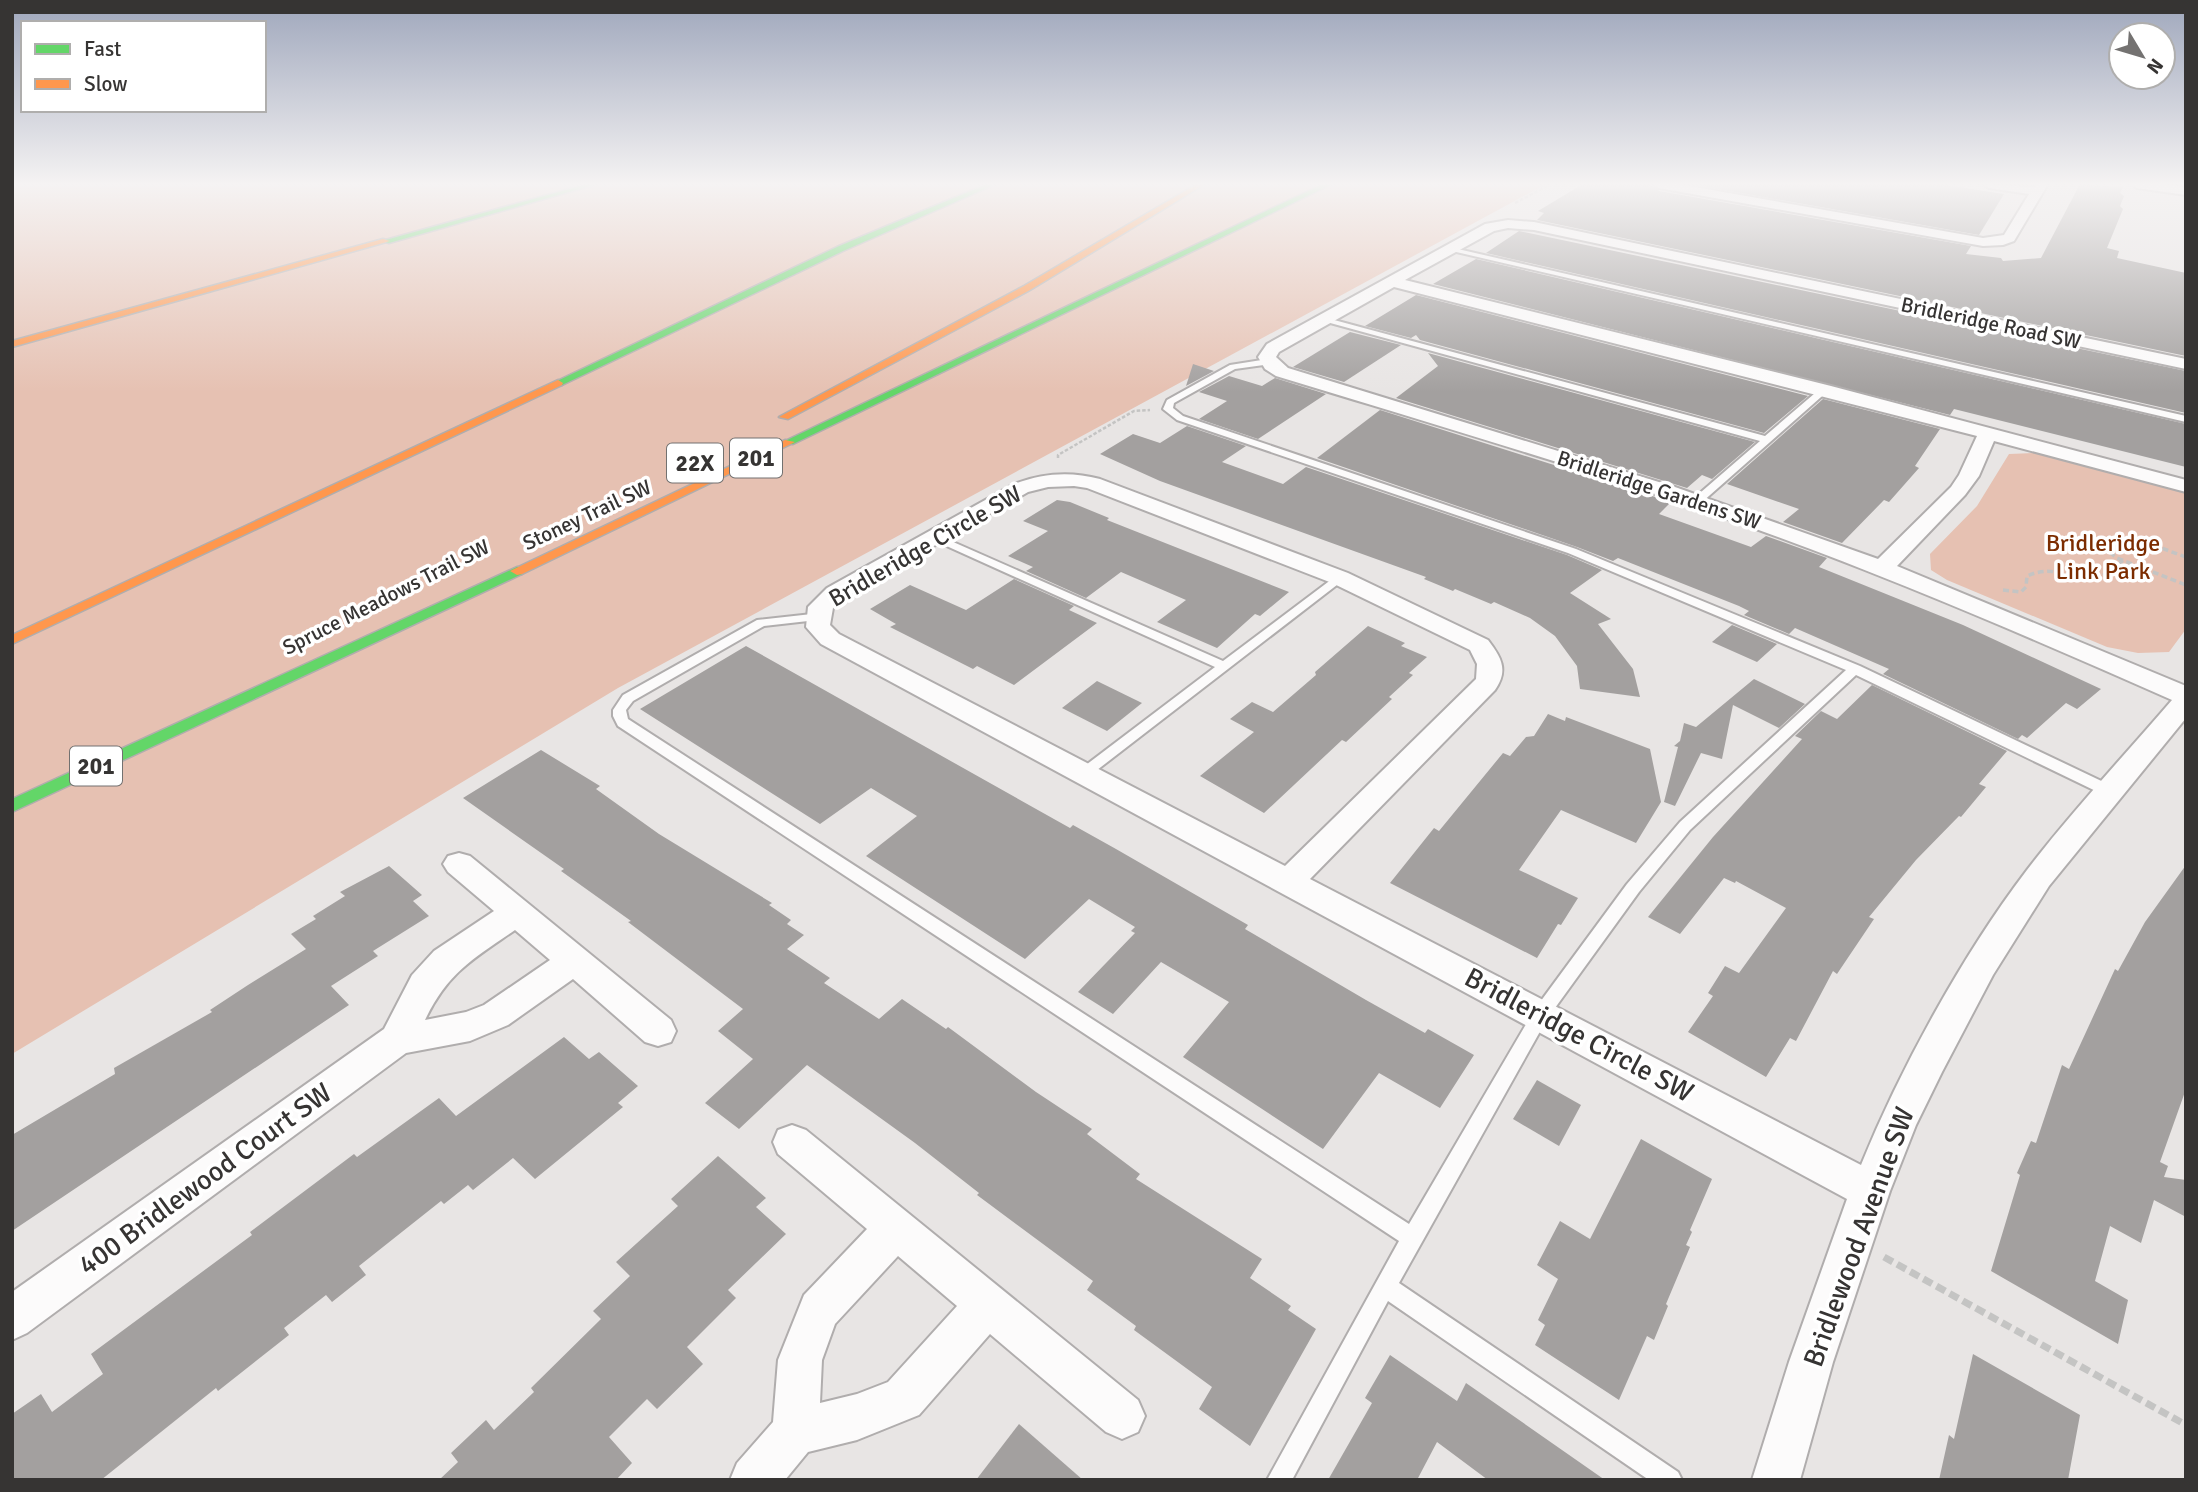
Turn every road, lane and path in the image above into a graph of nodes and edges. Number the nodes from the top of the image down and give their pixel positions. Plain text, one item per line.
1 (340, 254) edge
2 (793, 254) edge
3 (833, 254) edge
4 (1085, 254) edge
5 (1183, 254) edge
6 (1444, 254) edge
7 (1472, 254) edge
8 (1665, 254) edge
9 (1393, 282) junction
10 (1326, 319) junction
11 (12, 344) edge
12 (1268, 362) junction
13 (2186, 364) edge
14 (1824, 390) junction
15 (1168, 409) junction
16 (489, 416) junction
17 (2186, 419) edge
18 (770, 424) dead end
19 (1988, 433) junction
20 (1768, 440) junction
21 (1056, 479) junction
22 (2186, 486) edge
23 (1698, 501) junction
24 (549, 537) dead end
25 (935, 537) junction
26 (2186, 557) edge
27 (2123, 560) junction
28 (1882, 568) junction
29 (1340, 578) junction
30 (2186, 585) edge
31 (1997, 589) dead end
32 (817, 616) junction
33 (12, 640) edge
34 (1225, 666) junction
35 (1855, 669) junction
36 (2186, 698) edge
37 (180, 726) junction
38 (1083, 774) junction
39 (2109, 792) junction
40 (12, 806) edge
41 (459, 864) dead end
42 (1288, 882) junction
43 (516, 913) junction
44 (573, 961) junction
45 (1541, 1014) junction
46 (657, 1031) dead end
47 (397, 1040) junction
48 (792, 1142) dead end
49 (1870, 1191) junction
50 (895, 1229) junction
51 (1413, 1238) junction
52 (1853, 1241) junction
53 (1385, 1286) junction
54 (986, 1306) junction
55 (12, 1318) edge
56 (1122, 1416) dead end
57 (2186, 1425) edge
58 (794, 1432) junction
59 (754, 1480) edge
60 (1279, 1480) edge
61 (1670, 1480) edge
62 (1776, 1480) edge

1 - 11 main road
2 - 16 main road
3 - 16 main road
4 - 18 main road
5 - 37 main road, Stoney Trail SW / 201
6 - 9 street
7 - 17 lane
8 - 13 street, Bridleridge Road SW
9 - 10 street
9 - 14 street
10 - 12 street
10 - 20 lane
12 - 15 lane
12 - 23 street, Bridleridge Gardens SW
14 - 19 street
14 - 20 lane
15 - 21 path
15 - 35 lane
16 - 33 main road
19 - 22 street
19 - 28 street
20 - 23 lane
21 - 25 street, Bridleridge Circle SW
21 - 29 street, Bridleridge Circle SW
23 - 28 street, Bridleridge Gardens SW
24 - 37 main road, Spruce Meadows Trail SW
25 - 32 street, Bridleridge Circle SW
25 - 34 lane
26 - 27 path
27 - 30 path
27 - 31 path
28 - 36 street, Bridleridge Gardens SW
29 - 34 lane
29 - 42 street, Bridleridge Circle SW
32 - 38 street, Bridleridge Circle SW
32 - 51 lane
34 - 38 lane
35 - 39 lane
35 - 45 lane
36 - 39 street, Bridlewood Avenue SW
37 - 40 main road, Stoney Trail SW / 201
38 - 42 street, Bridleridge Circle SW
39 - 49 street, Bridlewood Avenue SW
41 - 43 street
42 - 45 street, Bridleridge Circle SW
43 - 44 street
43 - 47 street, 400 Bridlewood Court SW
44 - 46 street
44 - 47 street, 400 Bridlewood Court SW
45 - 49 street, Bridleridge Circle SW
45 - 51 lane
47 - 55 street, 400 Bridlewood Court SW
48 - 50 street
49 - 52 street, Bridlewood Avenue SW
50 - 54 street
50 - 58 street
51 - 53 lane
52 - 57 path
52 - 62 street, Bridlewood Avenue SW
53 - 60 lane
53 - 61 lane
54 - 56 street
54 - 58 street
58 - 59 street

